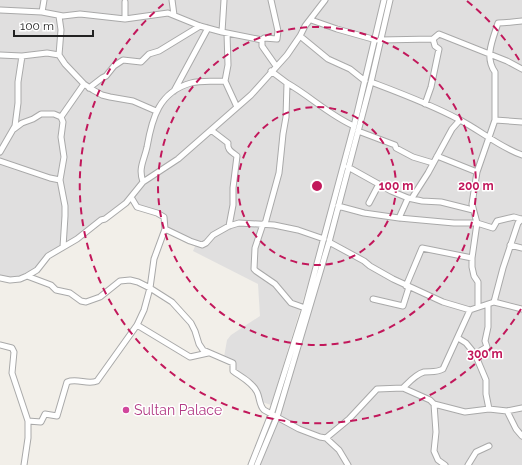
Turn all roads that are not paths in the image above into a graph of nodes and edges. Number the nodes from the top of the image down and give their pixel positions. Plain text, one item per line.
1 (44, 0) edge
2 (172, 0) edge
3 (224, 0) edge
4 (271, 0) edge
5 (325, 0) edge
6 (384, 0) edge
7 (390, 0) edge
8 (125, 2) dead end
9 (0, 10) edge
10 (42, 12) junction
11 (174, 15) junction
12 (59, 16) junction
13 (125, 18) junction
14 (311, 20) junction
15 (522, 21) edge
16 (200, 26) junction
17 (208, 28) junction
18 (224, 32) junction
19 (300, 36) junction
20 (433, 39) junction
21 (262, 40) junction
22 (378, 40) junction
23 (490, 54) junction
24 (0, 55) edge
25 (22, 56) junction
26 (59, 56) junction
27 (276, 66) junction
28 (522, 69) edge
29 (271, 71) junction
30 (225, 81) junction
31 (368, 82) junction
32 (287, 83) junction
33 (84, 84) junction
34 (89, 88) junction
35 (174, 91) junction
36 (425, 104) junction
37 (237, 107) junction
38 (156, 111) junction
39 (61, 117) junction
40 (460, 120) junction
41 (495, 120) junction
42 (522, 122) edge
43 (354, 126) junction
44 (14, 129) junction
45 (211, 130) junction
46 (358, 131) junction
47 (490, 138) junction
48 (0, 152) edge
49 (522, 155) edge
50 (437, 156) junction
51 (0, 161) edge
52 (433, 163) junction
53 (348, 167) junction
54 (477, 172) junction
55 (60, 180) junction
56 (144, 182) junction
57 (379, 184) junction
58 (131, 197) junction
59 (410, 198) junction
60 (368, 204) dead end
61 (338, 206) junction
62 (473, 210) junction
63 (399, 218) junction
64 (522, 219) edge
65 (477, 223) junction
66 (264, 224) junction
67 (229, 226) junction
68 (164, 229) junction
69 (326, 240) junction
70 (510, 245) junction
71 (63, 247) junction
72 (522, 248) edge
73 (472, 258) junction
74 (27, 276) junction
75 (0, 278) edge
76 (407, 287) junction
77 (150, 288) junction
78 (373, 299) dead end
79 (491, 303) junction
80 (478, 307) junction
81 (305, 308) junction
82 (522, 309) edge
83 (470, 310) junction
84 (137, 325) junction
85 (458, 338) junction
86 (0, 345) edge
87 (208, 353) junction
88 (475, 354) junction
89 (403, 388) junction
90 (434, 404) junction
91 (522, 408) edge
92 (489, 409) junction
93 (507, 411) junction
94 (271, 415) junction
95 (277, 417) junction
96 (28, 421) junction
97 (522, 436) edge
98 (326, 438) junction
99 (489, 446) dead end
100 (24, 465) edge
101 (251, 465) edge
102 (257, 465) edge
103 (348, 465) edge
104 (445, 465) edge
105 (468, 465) edge

1 - 10 street
2 - 11 street
3 - 18 street
4 - 21 street
5 - 14 street
6 - 22 street
7 - 22 street
8 - 13 street
9 - 10 street
10 - 12 street
11 - 13 street
11 - 16 street
12 - 13 street
12 - 26 street
14 - 19 street
14 - 22 street
15 - 23 street
16 - 17 street
16 - 34 street
17 - 18 street
17 - 35 street
18 - 21 street
18 - 30 street
19 - 27 street
19 - 31 street
20 - 22 street
20 - 23 street
20 - 36 street
21 - 27 street
22 - 31 street
23 - 28 street
23 - 41 street
24 - 25 street
25 - 26 street
25 - 44 street
26 - 33 street
27 - 29 street
29 - 32 street
29 - 37 street
30 - 35 street
30 - 37 street
31 - 36 street
31 - 43 street
31 - 46 street
32 - 43 street
32 - 66 street
33 - 34 street
33 - 39 street
34 - 38 street
35 - 38 street
36 - 40 street
37 - 45 street
38 - 56 street
39 - 44 street
39 - 55 street
40 - 47 street
40 - 50 street
41 - 42 street
41 - 47 street
43 - 69 street
44 - 48 street
45 - 56 street
45 - 67 street
46 - 52 street
46 - 53 street
47 - 49 street
47 - 54 street
50 - 52 street
50 - 54 street
51 - 55 street
52 - 59 street
53 - 57 street
53 - 61 street
54 - 62 street
55 - 71 street
56 - 58 street
57 - 59 street
57 - 60 street
58 - 68 street
58 - 71 street
59 - 62 street
59 - 63 street
61 - 63 street
61 - 69 street
62 - 65 street
63 - 65 street
64 - 65 street
64 - 70 street
65 - 73 street
66 - 67 street
66 - 69 street
66 - 81 street
67 - 68 street
68 - 77 street
69 - 76 street
69 - 81 street
69 - 95 street
70 - 72 street
70 - 79 street
71 - 74 street
73 - 76 street
73 - 80 street
74 - 75 street
74 - 77 street
76 - 78 street
76 - 83 street
77 - 84 street
77 - 87 street
79 - 80 street
79 - 82 street
79 - 88 street
80 - 83 street
81 - 94 street
83 - 85 street
84 - 87 street
84 - 96 street
85 - 88 street
85 - 89 street
86 - 96 street
87 - 94 street
88 - 92 street
89 - 90 street
89 - 98 street
90 - 92 street
90 - 104 street
91 - 93 street
92 - 93 street
93 - 97 street
94 - 95 street
94 - 101 street
95 - 98 street
95 - 102 street
96 - 100 street
98 - 103 street
99 - 105 street

